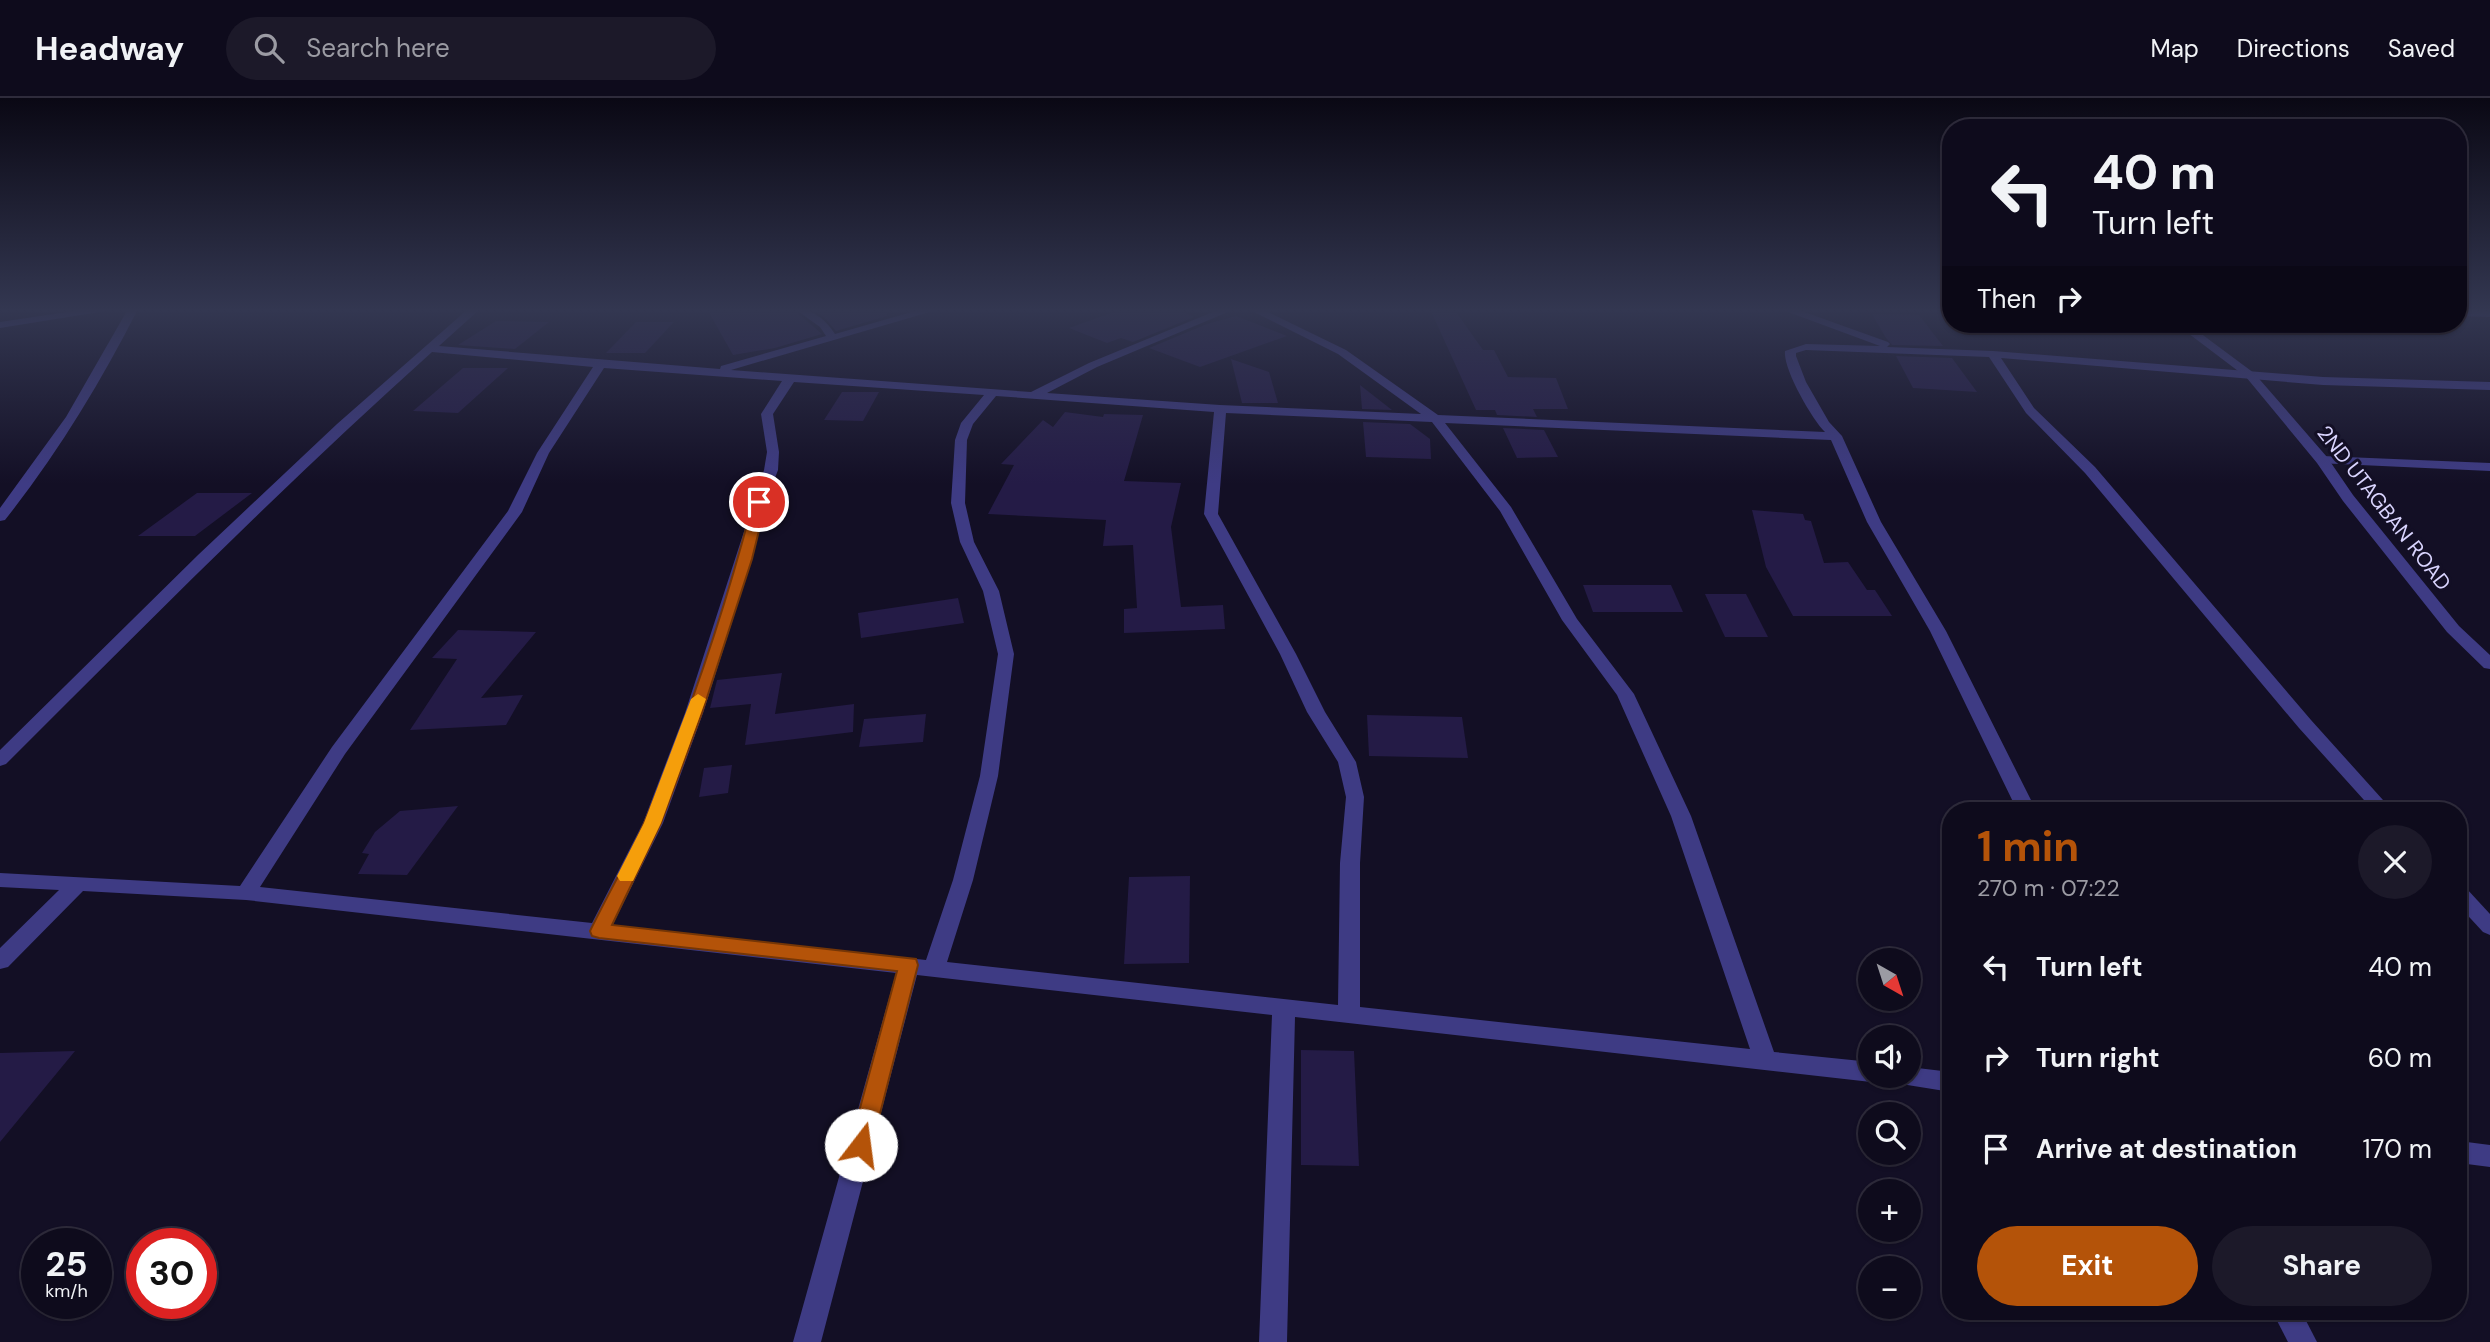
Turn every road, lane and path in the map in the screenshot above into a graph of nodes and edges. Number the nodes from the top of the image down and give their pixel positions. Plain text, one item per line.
1 (101, 367) edge
2 (410, 367) edge
3 (599, 367) edge
4 (643, 367) edge
5 (728, 367) edge
6 (1089, 367) edge
7 (1363, 367) edge
8 (1794, 367) edge
9 (2002, 367) edge
10 (2153, 367) edge
11 (2239, 367) edge
12 (711, 372) junction
13 (2250, 375) junction
14 (790, 378) junction
15 (2490, 386) edge
16 (993, 392) junction
17 (1034, 395) junction
18 (1220, 409) junction
19 (1436, 419) junction
20 (1836, 436) junction
21 (2322, 460) junction
22 (2490, 467) edge
23 (0, 517) edge
24 (2490, 664) edge
25 (0, 760) edge
26 (2023, 802) edge
27 (2376, 802) edge
28 (0, 880) edge
29 (78, 884) junction
30 (246, 893) junction
31 (2467, 902) edge
32 (2490, 928) edge
33 (599, 931) junction
34 (0, 961) edge
35 (909, 965) junction
36 (934, 968) junction
37 (1284, 1007) junction
38 (1349, 1014) junction
39 (1765, 1059) junction
40 (1858, 1070) edge
41 (1921, 1078) edge
42 (1942, 1081) edge
43 (2467, 1153) edge
44 (2490, 1156) edge
45 (2292, 1320) edge
46 (807, 1342) edge
47 (1273, 1342) edge
48 (2304, 1342) edge

1 - 23 street
2 - 25 street
3 - 30 street
4 - 12 street
5 - 12 street
6 - 17 street
7 - 19 street
8 - 20 street
9 - 27 street
10 - 13 street
11 - 13 street, 2ND UTAGBAN ROAD
12 - 14 street
13 - 15 street
13 - 21 street, 2ND UTAGBAN ROAD
14 - 16 street
14 - 33 street
16 - 17 street
16 - 36 street
17 - 18 street
18 - 19 street
18 - 38 street
19 - 20 street
19 - 39 street
20 - 26 street
21 - 22 street
21 - 24 street, 2ND UTAGBAN ROAD
28 - 29 street
29 - 30 street
29 - 34 street
30 - 33 street
31 - 32 street
33 - 35 street
35 - 36 street
35 - 46 street
36 - 37 street
37 - 38 street
37 - 47 street
38 - 39 street
39 - 40 street
41 - 42 street
43 - 44 street
45 - 48 street

